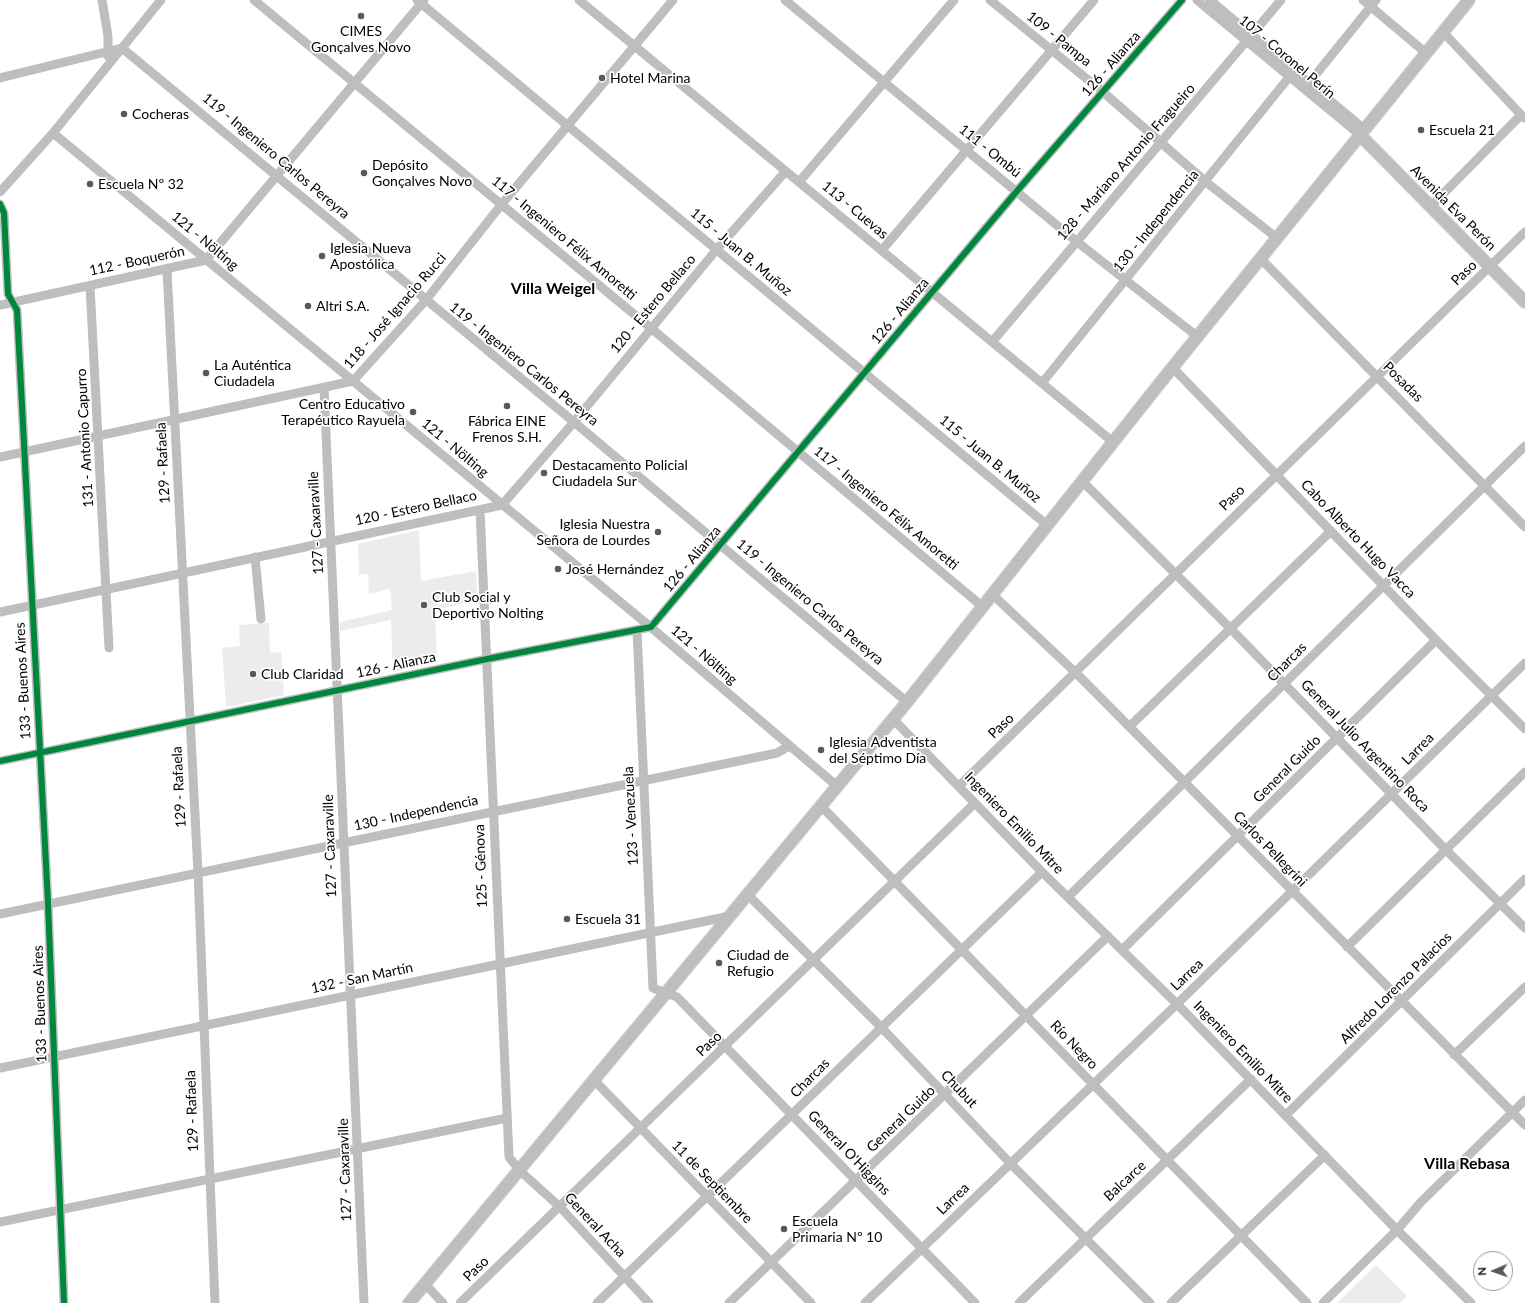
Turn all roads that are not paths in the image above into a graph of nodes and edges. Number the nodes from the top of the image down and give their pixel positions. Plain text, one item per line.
1 (102, 0) edge
2 (162, 0) edge
3 (254, 0) edge
4 (578, 0) edge
5 (673, 0) edge
6 (785, 0) edge
7 (954, 0) edge
8 (990, 0) edge
9 (1094, 0) edge
10 (1182, 0) edge
11 (1197, 0) edge
12 (1210, 0) edge
13 (1281, 0) edge
14 (1363, 0) edge
15 (1469, 0) edge
16 (421, 1) edge
17 (1374, 3) edge
18 (1442, 32) junction
19 (1250, 38) junction
20 (634, 46) junction
21 (122, 48) junction
22 (1050, 50) junction
23 (108, 51) junction
24 (1426, 53) junction
25 (108, 65) junction
26 (1290, 76) junction
27 (0, 78) edge
28 (884, 82) junction
29 (353, 83) junction
30 (1306, 87) junction
31 (1103, 92) junction
32 (1523, 117) edge
33 (567, 126) junction
34 (1362, 132) junction
35 (53, 133) junction
36 (1161, 143) junction
37 (967, 151) junction
38 (786, 171) junction
39 (278, 176) junction
40 (799, 182) junction
41 (1206, 182) junction
42 (1017, 191) junction
43 (0, 192) edge
44 (0, 204) edge
45 (1432, 204) junction
46 (502, 205) junction
47 (1525, 232) edge
48 (1277, 238) junction
49 (1076, 241) junction
50 (717, 249) junction
51 (882, 250) junction
52 (1261, 259) junction
53 (206, 260) junction
54 (1493, 265) junction
55 (167, 270) junction
56 (1125, 280) junction
57 (90, 286) junction
58 (931, 292) junction
59 (1525, 292) edge
60 (426, 300) junction
61 (13, 302) junction
62 (1525, 302) edge
63 (0, 305) edge
64 (652, 329) junction
65 (1198, 337) junction
66 (992, 342) junction
67 (1173, 368) junction
68 (864, 373) junction
69 (1377, 376) junction
70 (353, 382) junction
71 (1042, 383) junction
72 (324, 388) junction
73 (174, 419) junction
74 (574, 422) junction
75 (99, 435) junction
76 (1113, 442) junction
77 (1525, 446) edge
78 (24, 452) junction
79 (798, 452) junction
80 (0, 457) edge
81 (1275, 474) junction
82 (1082, 481) junction
83 (1484, 485) junction
84 (502, 505) junction
85 (480, 510) junction
86 (1047, 525) junction
87 (1525, 527) edge
88 (1331, 531) junction
89 (331, 540) junction
90 (720, 545) junction
91 (256, 556) junction
92 (183, 572) junction
93 (1176, 573) junction
94 (1383, 585) junction
95 (106, 589) junction
96 (993, 595) junction
97 (31, 605) junction
98 (982, 607) junction
99 (0, 612) edge
100 (261, 619) dead end
101 (651, 627) junction
102 (1230, 628) junction
103 (638, 630) junction
104 (1436, 640) junction
105 (109, 648) dead end
106 (487, 658) junction
107 (1525, 663) edge
108 (1076, 673) junction
109 (1285, 684) junction
110 (338, 690) junction
111 (1492, 696) junction
112 (907, 702) junction
113 (893, 719) junction
114 (189, 720) junction
115 (1130, 726) junction
116 (1525, 729) edge
117 (1338, 738) junction
118 (789, 746) junction
119 (40, 753) junction
120 (0, 761) edge
121 (1525, 772) edge
122 (644, 781) junction
123 (1185, 782) junction
124 (837, 786) junction
125 (959, 786) junction
126 (1393, 794) junction
127 (976, 803) junction
128 (821, 806) junction
129 (493, 812) junction
130 (1238, 836) junction
131 (343, 842) junction
132 (1446, 850) junction
133 (198, 872) junction
134 (1042, 872) junction
135 (1525, 880) edge
136 (895, 881) junction
137 (1292, 892) junction
138 (748, 895) junction
139 (1068, 897) junction
140 (1502, 903) junction
141 (48, 904) junction
142 (0, 914) edge
143 (730, 916) junction
144 (1525, 928) edge
145 (650, 932) junction
146 (1108, 936) junction
147 (1348, 946) junction
148 (963, 950) junction
149 (1122, 950) junction
150 (814, 961) junction
151 (499, 964) junction
152 (1525, 986) edge
153 (666, 993) junction
154 (351, 995) junction
155 (1402, 1002) junction
156 (1177, 1004) junction
157 (1027, 1016) junction
158 (202, 1025) junction
159 (881, 1027) junction
160 (726, 1047) junction
161 (1454, 1055) junction
162 (54, 1056) junction
163 (0, 1068) edge
164 (1251, 1079) junction
165 (594, 1080) junction
166 (1092, 1084) junction
167 (945, 1095) junction
168 (1525, 1100) edge
169 (1513, 1113) junction
170 (792, 1115) junction
171 (1286, 1115) junction
172 (507, 1118) junction
173 (1525, 1125) edge
174 (641, 1129) junction
175 (358, 1150) junction
176 (1325, 1155) junction
177 (1167, 1161) junction
178 (1010, 1163) junction
179 (519, 1170) junction
180 (208, 1179) junction
181 (856, 1181) junction
182 (707, 1196) junction
183 (560, 1208) junction
184 (60, 1210) junction
185 (0, 1222) edge
186 (1397, 1230) junction
187 (1241, 1235) junction
188 (1085, 1238) junction
189 (922, 1249) junction
190 (771, 1262) junction
191 (624, 1276) junction
192 (425, 1284) junction
193 (64, 1303) edge
194 (215, 1303) edge
195 (362, 1303) edge
196 (409, 1303) edge
197 (443, 1303) edge
198 (460, 1303) edge
199 (597, 1303) edge
200 (649, 1303) edge
201 (729, 1303) edge
202 (811, 1303) edge
203 (865, 1303) edge
204 (976, 1303) edge
205 (1019, 1303) edge
206 (1150, 1303) edge
207 (1170, 1303) edge
208 (1308, 1303) edge
209 (1323, 1303) edge
210 (1471, 1303) edge

1 - 23 street
2 - 21 street
3 - 29 street, 117 - Ingeniero Félix Amoretti
4 - 20 street, 113 - Cuevas
5 - 20 street, 118 - José Ignacio Rucci
6 - 28 street, 111 - Ombú
7 - 28 street
8 - 22 street, 109 - Pampa
9 - 22 street
10 - 31 street, 126 - Alianza
11 - 19 street, 107 - Coronel Perín
12 - 19 street, 107 - Coronel Perín
13 - 19 street, 128 - Mariano Antonio Fragueiro
14 - 17 street
15 - 18 main road
16 - 29 street, 112 - Boquerón
16 - 33 street, 115 - Juan B. Muñoz
17 - 24 street
17 - 30 street
18 - 24 main road
18 - 32 street
19 - 26 street, 107 - Coronel Perín
19 - 30 street, 107 - Coronel Perín
19 - 36 street, 128 - Mariano Antonio Fragueiro
20 - 33 street, 118 - José Ignacio Rucci
20 - 38 street, 113 - Cuevas
21 - 23 street
21 - 25 street
21 - 39 street, 119 - Ingeniero Carlos Pereyra
22 - 31 street, 109 - Pampa
22 - 37 street
23 - 25 street
23 - 27 street
24 - 34 main road
25 - 35 street
26 - 30 street, 107 - Coronel Perín
26 - 41 street, 130 - Independencia
28 - 37 street, 111 - Ombú
28 - 40 street
29 - 39 street, 112 - Boquerón
29 - 46 street, 117 - Ingeniero Félix Amoretti
30 - 34 street, 107 - Coronel Perín
31 - 36 street, 109 - Pampa
31 - 42 street, 126 - Alianza
32 - 45 street
33 - 46 street, 118 - José Ignacio Rucci
33 - 50 street, 115 - Juan B. Muñoz
34 - 45 main road, Avenida Eva Perón
34 - 48 main road
35 - 43 street
35 - 53 street, 121 - Nölting
36 - 41 street, 109 - Pampa
36 - 49 street, 128 - Mariano Antonio Fragueiro
37 - 42 street, 111 - Ombú
37 - 51 street
38 - 40 street, 113 - Cuevas
38 - 50 street, 120 - Estero Bellaco
39 - 53 street, 112 - Boquerón
39 - 60 street, 119 - Ingeniero Carlos Pereyra
40 - 51 street, 113 - Cuevas
41 - 48 street, 109 - Pampa
41 - 56 street, 130 - Independencia
42 - 49 street, 111 - Ombú
42 - 58 street, 126 - Alianza
44 - 61 street, 133 - Buenos Aires
45 - 54 main road, Avenida Eva Perón
46 - 60 street, 118 - José Ignacio Rucci
46 - 64 street, 117 - Ingeniero Félix Amoretti
47 - 54 street, Paso
48 - 52 main road
49 - 56 street, 111 - Ombú
49 - 66 street, 128 - Mariano Antonio Fragueiro
50 - 64 street, 120 - Estero Bellaco
50 - 68 street, 115 - Juan B. Muñoz
51 - 58 street, 113 - Cuevas
52 - 65 main road
52 - 69 street, Posadas
53 - 55 street, 112 - Boquerón
53 - 70 street, 121 - Nölting
54 - 59 main road, Avenida Eva Perón
54 - 62 main road, Avenida Eva Perón
54 - 69 street, Paso
55 - 57 street, 112 - Boquerón
55 - 73 street, 129 - Rafaela
56 - 65 street, 111 - Ombú
56 - 71 street, 130 - Independencia
57 - 61 street, 112 - Boquerón
57 - 75 street, 131 - Antonio Capurro
58 - 66 street, 113 - Cuevas
58 - 68 street, 126 - Alianza
60 - 70 street, 118 - José Ignacio Rucci
60 - 74 street, 119 - Ingeniero Carlos Pereyra
61 - 63 street, 112 - Boquerón
61 - 78 street, 133 - Buenos Aires
64 - 74 street, 120 - Estero Bellaco
64 - 79 street, 117 - Ingeniero Félix Amoretti
65 - 67 main road
66 - 71 street, 113 - Cuevas
67 - 76 main road
67 - 81 street, Cabo Alberto Hugo Vacca
68 - 79 street, 126 - Alianza
68 - 86 street, 115 - Juan B. Muñoz
69 - 81 street, Paso
69 - 83 street, Posadas
70 - 72 street, 118 - José Ignacio Rucci
70 - 84 street, 121 - Nölting
71 - 76 street, 113 - Cuevas
72 - 73 street, 118 - José Ignacio Rucci
72 - 89 street, 127 - Caxaraville
73 - 75 street, 118 - José Ignacio Rucci
73 - 92 street, 129 - Rafaela
74 - 84 street, 120 - Estero Bellaco
74 - 90 street, 119 - Ingeniero Carlos Pereyra
75 - 78 street, 118 - José Ignacio Rucci
75 - 95 street, 131 - Antonio Capurro
76 - 82 main road
77 - 83 street, Charcas
78 - 80 street, 118 - José Ignacio Rucci
78 - 97 street, 133 - Buenos Aires
79 - 90 street, 126 - Alianza
79 - 98 street, 117 - Ingeniero Félix Amoretti
81 - 88 street, Cabo Alberto Hugo Vacca
81 - 93 street, Paso
82 - 86 main road
82 - 93 street, General Julio Argentino Roca
83 - 87 street, Posadas
83 - 94 street, Charcas
84 - 85 street, 120 - Estero Bellaco
84 - 101 street, 121 - Nölting
85 - 89 street, 120 - Estero Bellaco
85 - 106 street, 125 - Génova
86 - 96 main road
88 - 94 street, Cabo Alberto Hugo Vacca
88 - 102 street
89 - 91 street, 120 - Estero Bellaco
89 - 110 street, 127 - Caxaraville
90 - 101 street, 126 - Alianza
90 - 112 street, 119 - Ingeniero Carlos Pereyra
91 - 92 street, 120 - Estero Bellaco
91 - 100 street
92 - 95 street, 120 - Estero Bellaco
92 - 114 street, 129 - Rafaela
93 - 102 street, General Julio Argentino Roca
93 - 108 street, Paso
94 - 104 street, Cabo Alberto Hugo Vacca
94 - 109 street, Charcas
95 - 97 street, 120 - Estero Bellaco
95 - 105 street, 131 - Antonio Capurro
96 - 98 main road
96 - 108 street, Carlos Pellegrini
97 - 99 street, 120 - Estero Bellaco
97 - 119 street, 133 - Buenos Aires
98 - 112 main road
101 - 103 street, 126 - Alianza
101 - 118 street, 121 - Nölting
102 - 109 street, General Julio Argentino Roca
102 - 115 street
103 - 106 street, 126 - Alianza
103 - 122 street, 123 - Venezuela
104 - 111 street, Cabo Alberto Hugo Vacca
104 - 117 street, General Guido
106 - 110 street, 126 - Alianza
106 - 129 street, 125 - Génova
107 - 111 street, Larrea
108 - 115 street, Carlos Pellegrini
108 - 125 street, Paso
109 - 117 street, General Julio Argentino Roca
109 - 123 street, Charcas
110 - 114 street, 126 - Alianza
110 - 131 street, 127 - Caxaraville
111 - 116 street, Cabo Alberto Hugo Vacca
111 - 126 street, Larrea
112 - 113 main road
113 - 124 main road
113 - 125 street, Ingeniero Emilio Mitre
114 - 119 street, 126 - Alianza
114 - 133 street, 129 - Rafaela
115 - 123 street, Carlos Pellegrini
117 - 126 street, General Julio Argentino Roca
117 - 130 street, General Guido
118 - 122 street, 130 - Independencia
118 - 124 street, 121 - Nölting
119 - 120 street, 126 - Alianza
119 - 141 street, 133 - Buenos Aires
121 - 132 street
122 - 129 street, 130 - Independencia
122 - 145 street, 123 - Venezuela
123 - 130 street, Carlos Pellegrini
123 - 139 street, Charcas
124 - 128 main road
125 - 127 street, Ingeniero Emilio Mitre
126 - 132 street, General Julio Argentino Roca
126 - 137 street, Larrea
127 - 134 street, Ingeniero Emilio Mitre
127 - 136 street, Paso
128 - 136 street, Río Negro
128 - 138 main road
129 - 131 street, 130 - Independencia
129 - 151 street, 125 - Génova
130 - 137 street, Carlos Pellegrini
130 - 149 street, General Guido
131 - 133 street, 130 - Independencia
131 - 154 street, 127 - Caxaraville
132 - 140 street, General Julio Argentino Roca
132 - 147 street
133 - 141 street, 130 - Independencia
133 - 158 street, 129 - Rafaela
134 - 139 street, Ingeniero Emilio Mitre
134 - 148 street, Charcas
135 - 140 street, Alfredo Lorenzo Palacios
136 - 148 street, Río Negro
136 - 150 street, Paso
137 - 147 street, Carlos Pellegrini
137 - 156 street, Larrea
138 - 143 main road
138 - 150 street, Chubut
139 - 146 street, Ingeniero Emilio Mitre
140 - 144 street, General Julio Argentino Roca
140 - 155 street, Alfredo Lorenzo Palacios
141 - 142 street, 130 - Independencia
141 - 162 street, 133 - Buenos Aires
143 - 145 street, 132 - San Martín
143 - 153 main road
145 - 151 street, 132 - San Martín
145 - 153 street, 123 - Venezuela
146 - 149 street, Ingeniero Emilio Mitre
146 - 157 street, General Guido
147 - 155 street, Carlos Pellegrini
148 - 157 street, Río Negro
148 - 159 street, Charcas
149 - 156 street, Ingeniero Emilio Mitre
150 - 159 street, Chubut
150 - 160 street, Paso
151 - 154 street, 132 - San Martín
151 - 172 street, 125 - Génova
152 - 161 street
153 - 160 street, General O'Higgins
153 - 165 main road
154 - 158 street, 132 - San Martín
154 - 175 street, 127 - Caxaraville
155 - 161 street, Carlos Pellegrini
155 - 171 street, Alfredo Lorenzo Palacios
156 - 164 street, Ingeniero Emilio Mitre
156 - 166 street, Larrea
157 - 166 street, Río Negro
157 - 167 street, General Guido
158 - 162 street, 132 - San Martín
158 - 180 street, 129 - Rafaela
159 - 167 street, Chubut
159 - 170 street, Charcas
160 - 170 street, General O'Higgins
160 - 174 street, Paso
161 - 169 street, Carlos Pellegrini
162 - 163 street, 132 - San Martín
162 - 184 street, 133 - Buenos Aires
164 - 171 street, Ingeniero Emilio Mitre
164 - 177 street, Balcarce
165 - 174 street, 11 de Septiembre
165 - 179 main road
166 - 177 street, Río Negro
166 - 178 street, Larrea
167 - 178 street, Chubut
167 - 181 street, General Guido
168 - 169 street
169 - 173 street, Carlos Pellegrini
169 - 186 street
170 - 181 street, General O'Higgins
170 - 182 street, Charcas
171 - 176 street, Ingeniero Emilio Mitre
172 - 175 street
172 - 179 street, 125 - Génova
174 - 182 street, 11 de Septiembre
174 - 183 street, Paso
175 - 180 street
175 - 195 street, 127 - Caxaraville
176 - 186 street, Ingeniero Emilio Mitre
176 - 187 street
177 - 187 street, Río Negro
177 - 188 street, Balcarce
178 - 188 street, Chubut
178 - 189 street, Larrea
179 - 183 street, General Acha
179 - 192 main road
180 - 184 street
180 - 194 street, 129 - Rafaela
181 - 189 street, General O'Higgins
181 - 190 street, General Guido
182 - 190 street, 11 de Septiembre
182 - 191 street, Charcas
183 - 191 street, General Acha
183 - 198 street, Paso
184 - 185 street
184 - 193 street, 133 - Buenos Aires
186 - 209 street
186 - 210 street, Ingeniero Emilio Mitre
187 - 207 street
187 - 208 street, Río Negro
188 - 205 street, Balcarce
188 - 206 street, Chubut
189 - 203 street, Larrea
189 - 204 street, General O'Higgins
190 - 201 street, General Guido
190 - 202 street, 11 de Septiembre
191 - 199 street, Charcas
191 - 200 street, General Acha
192 - 196 main road
192 - 197 street

